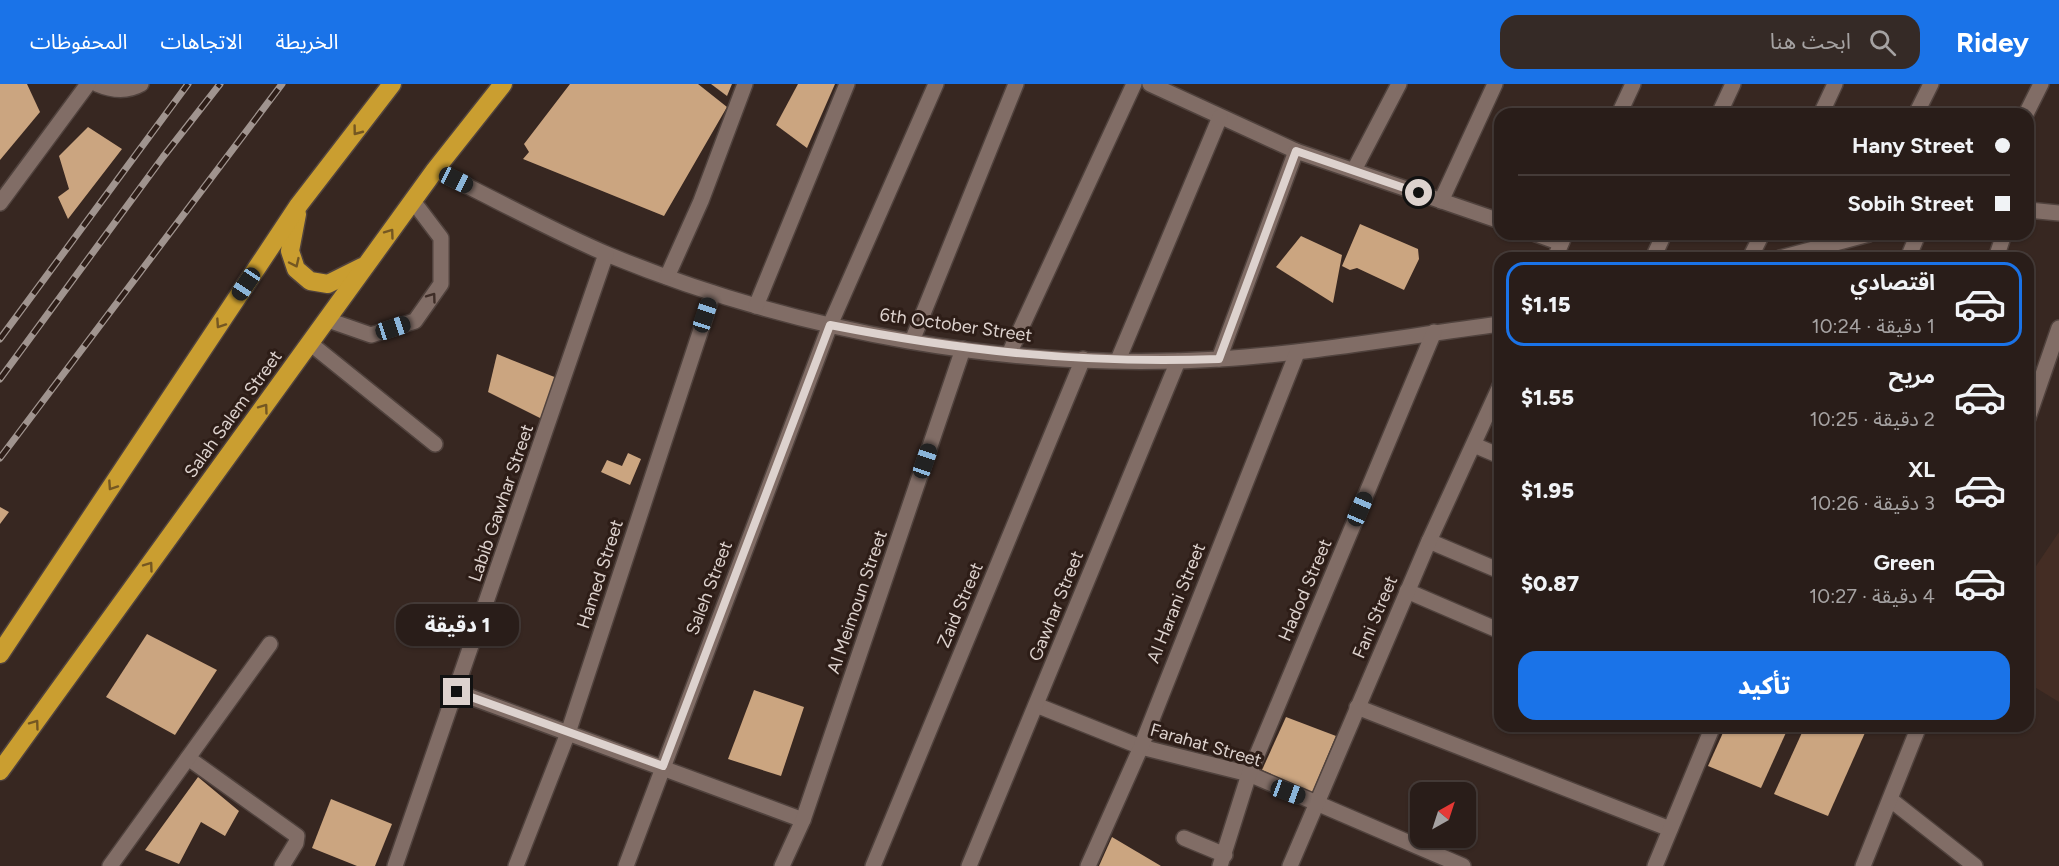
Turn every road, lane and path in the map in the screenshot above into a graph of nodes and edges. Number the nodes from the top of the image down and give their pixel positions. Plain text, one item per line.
1 (88, 84) edge
2 (97, 84) edge
3 (141, 84) edge
4 (392, 84) edge
5 (503, 84) edge
6 (745, 84) edge
7 (847, 84) edge
8 (936, 84) edge
9 (1016, 84) edge
10 (1134, 84) edge
11 (1150, 84) edge
12 (1399, 84) edge
13 (1495, 84) edge
14 (1633, 84) edge
15 (1733, 84) edge
16 (1835, 84) edge
17 (1931, 84) edge
18 (2040, 84) edge
19 (1622, 108) edge
20 (1722, 108) edge
21 (1824, 108) edge
22 (1919, 108) edge
23 (2029, 108) edge
24 (1220, 117) junction
25 (1296, 151) junction
26 (435, 170) junction
27 (1354, 170) junction
28 (412, 201) junction
29 (1441, 201) junction
30 (0, 203) edge
31 (298, 206) junction
32 (2034, 211) edge
33 (2059, 213) edge
34 (1494, 220) edge
35 (1843, 240) edge
36 (1801, 252) edge
37 (606, 254) junction
38 (368, 263) junction
39 (667, 277) junction
40 (713, 292) junction
41 (756, 306) junction
42 (328, 320) junction
43 (830, 325) junction
44 (1494, 325) edge
45 (2059, 328) edge
46 (1434, 332) junction
47 (912, 341) junction
48 (311, 344) junction
49 (963, 349) junction
50 (1297, 353) junction
51 (1009, 354) junction
52 (1083, 359) junction
53 (1219, 359) junction
54 (1118, 360) junction
55 (1178, 361) junction
56 (1494, 400) edge
57 (2034, 400) edge
58 (435, 444) dead end
59 (1474, 445) junction
60 (1494, 453) edge
61 (1429, 541) junction
62 (1494, 568) edge
63 (1407, 591) junction
64 (1494, 628) edge
65 (270, 644) dead end
66 (0, 654) edge
67 (457, 692) junction
68 (1036, 705) junction
69 (1357, 707) junction
70 (1711, 732) edge
71 (1917, 732) edge
72 (568, 734) junction
73 (1141, 747) junction
74 (8, 754) edge
75 (188, 758) junction
76 (663, 766) junction
77 (0, 771) edge
78 (1249, 774) junction
79 (1891, 800) junction
80 (1319, 803) junction
81 (803, 820) junction
82 (1670, 830) junction
83 (1184, 838) dead end
84 (1222, 860) edge
85 (110, 866) edge
86 (282, 866) edge
87 (395, 866) edge
88 (516, 866) edge
89 (626, 866) edge
90 (782, 866) edge
91 (873, 866) edge
92 (969, 866) edge
93 (1088, 866) edge
94 (1290, 866) edge
95 (1463, 866) edge
96 (1655, 866) edge
97 (1863, 866) edge
98 (1975, 866) edge

1 - 30 street
2 - 3 street
4 -> 31 highway
5 - 26 highway, Salah Salem Street
6 - 39 street
7 - 41 street
8 - 43 street, Saleh Street
9 - 47 street
10 - 51 street
11 - 24 street
12 - 27 street
13 - 29 street
14 - 19 street
15 - 20 street
16 - 21 street
17 - 22 street
18 - 23 street
24 - 25 street
24 - 54 street
25 - 27 street
25 - 53 street
26 - 28 highway, Salah Salem Street
26 - 37 street, 6th October Street
27 - 29 street
38 -> 28 highway, Salah Salem Street
42 -> 28 street
29 - 34 street
31 -> 38 highway
31 -> 66 highway
32 - 33 street
35 - 36 street
37 - 39 street, 6th October Street
37 - 67 street, Labib Gawhar Street
38 - 42 highway, Salah Salem Street
39 - 40 street, 6th October Street
40 - 41 street, 6th October Street
40 - 72 street, Hamed Street
41 - 43 street, 6th October Street
42 - 48 highway, Salah Salem Street
43 - 47 street, 6th October Street
43 - 76 street, Saleh Street
44 - 46 street, 6th October Street
45 - 57 street
46 - 50 street, 6th October Street
46 - 78 street, Hadod Street
47 - 49 street, 6th October Street
48 - 58 street
74 -> 48 highway, Salah Salem Street
49 - 51 street, 6th October Street
49 - 81 street, Al Meimoun Street
50 - 53 street, 6th October Street
50 - 73 street, Al Harani Street
51 - 52 street, 6th October Street
52 - 54 street, 6th October Street
52 - 91 street, Zaid Street
53 - 55 street, 6th October Street
54 - 55 street, 6th October Street
55 - 68 street, Gawhar Street
56 - 59 street, Fani Street
59 - 60 street
59 - 61 street, Fani Street
61 - 62 street
61 - 63 street, Fani Street
63 - 64 street
63 - 69 street, Fani Street
65 - 75 street
67 - 72 street
67 - 87 street, Labib Gawhar Street
68 - 73 street, Farahat Street
68 - 92 street, Gawhar Street
69 - 80 street, Fani Street
69 - 82 street
70 - 82 street
71 - 79 street
72 - 76 street
72 - 88 street, Hamed Street
73 - 78 street, Farahat Street
73 - 93 street, Al Harani Street
74 - 77 highway, Salah Salem Street
75 - 85 street
75 - 86 street
76 - 81 street
76 - 89 street, Saleh Street
78 - 80 street, Farahat Street
78 - 84 street, Hadod Street
79 - 97 street
79 - 98 street
80 - 94 street, Fani Street
80 - 95 street, Farahat Street
81 - 90 street, Al Meimoun Street
82 - 96 street
83 - 84 street

